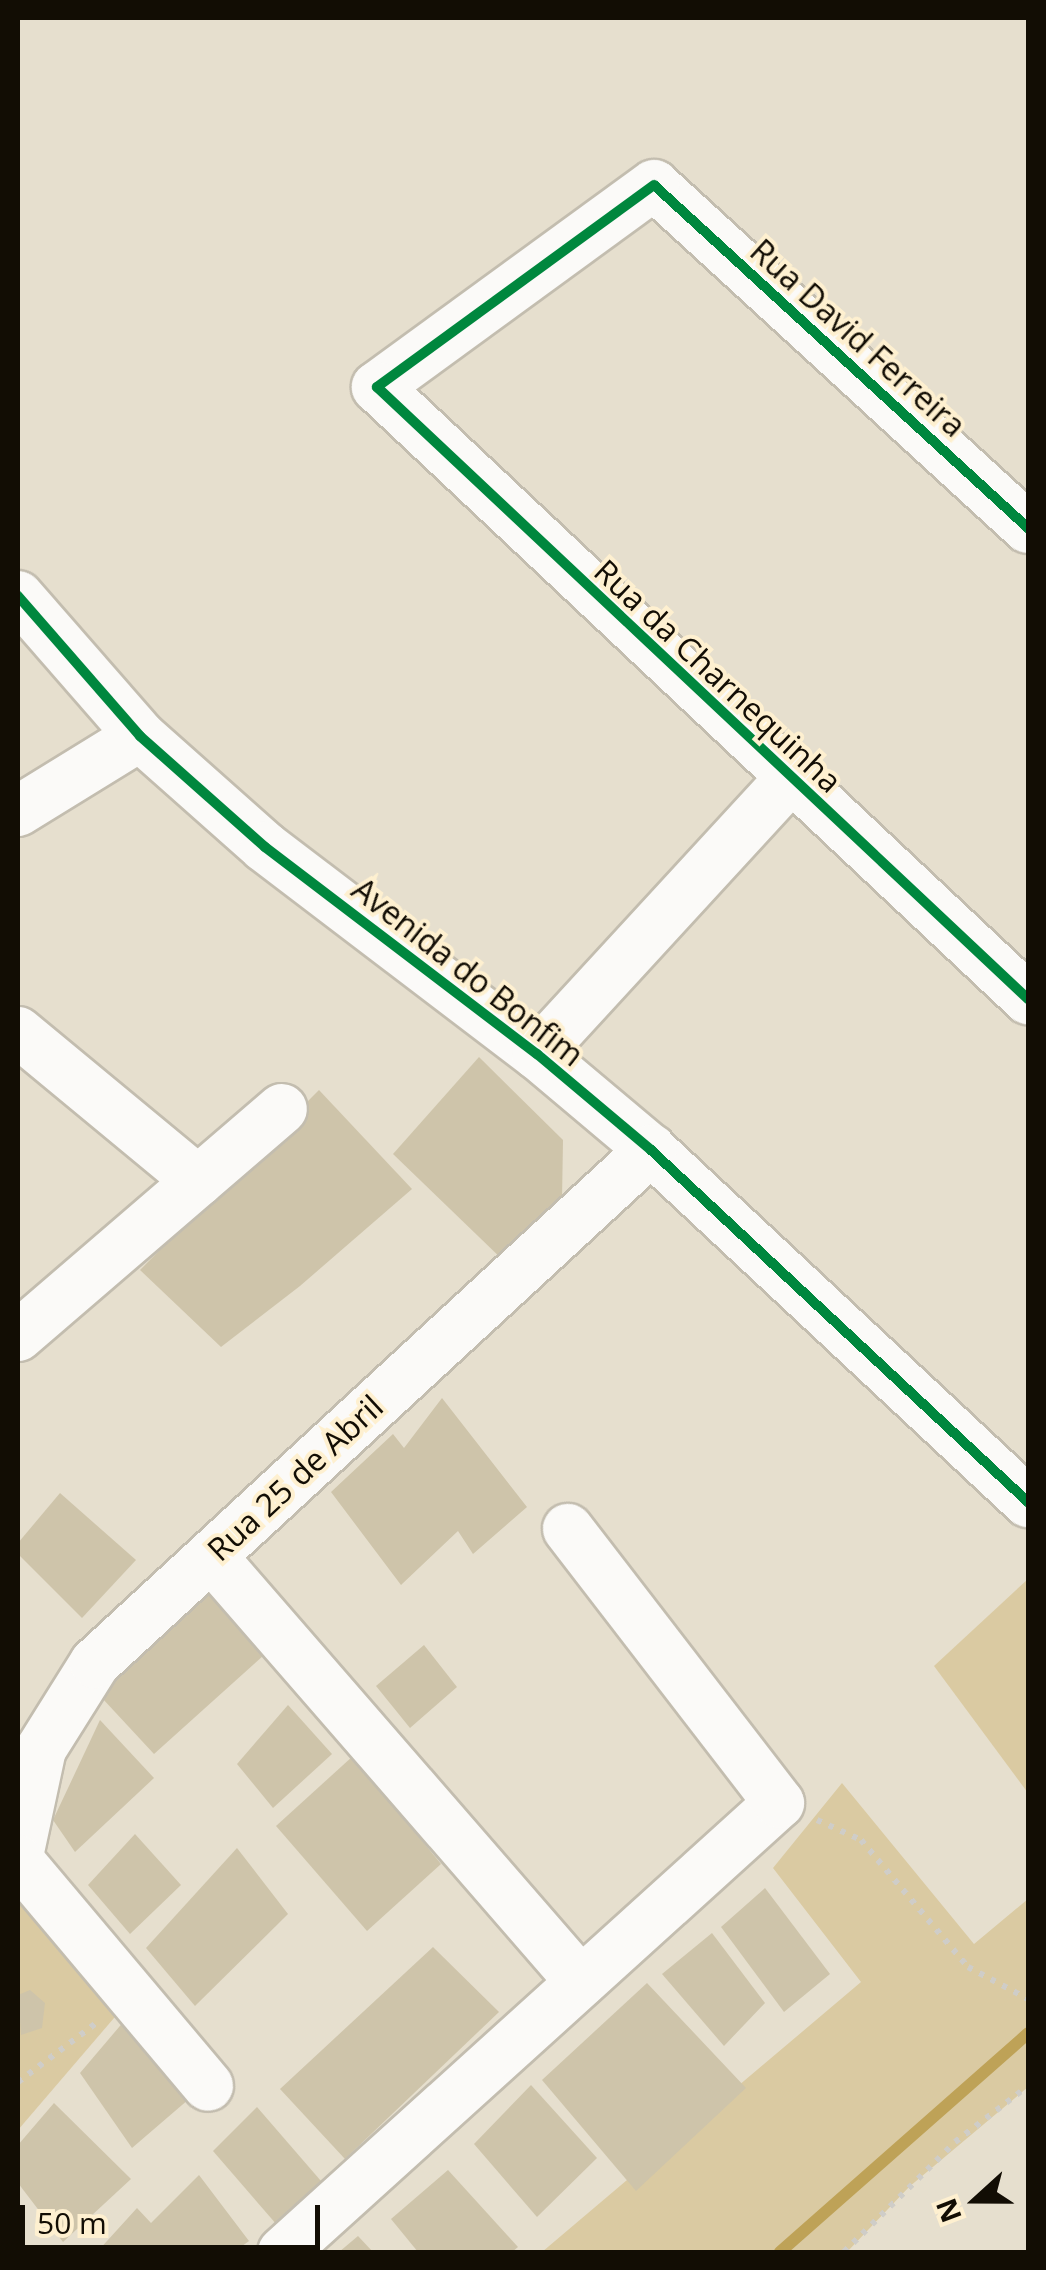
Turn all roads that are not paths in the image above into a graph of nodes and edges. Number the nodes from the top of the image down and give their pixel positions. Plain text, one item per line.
1 (654, 185) joint
2 (1028, 528) edge
3 (18, 596) edge
4 (140, 736) junction
5 (790, 779) junction
6 (18, 811) edge
7 (1028, 999) edge
8 (18, 1032) edge
9 (537, 1054) junction
10 (282, 1109) dead end
11 (651, 1150) junction
12 (198, 1181) junction
13 (18, 1336) edge
14 (1028, 1502) edge
15 (568, 1528) dead end
16 (211, 1556) junction
17 (33, 1738) edge
18 (18, 1858) edge
19 (581, 1982) junction
20 (208, 2086) dead end
21 (283, 2252) edge

1 - 2 street, Rua David Ferreira
1 - 5 street, Rua da Charnequinha
3 - 4 street, Avenida do Bonfim
4 - 6 street
4 - 9 street, Avenida do Bonfim
5 - 7 street, Rua da Charnequinha
5 - 9 street
8 - 12 street
9 - 11 street, Avenida do Bonfim
10 - 12 street
11 - 14 street, Avenida do Bonfim
11 - 16 street, Rua 25 de Abril
12 - 13 street
15 - 19 street
16 - 17 street, Rua 25 de Abril
16 - 19 street
17 - 18 street, Rua 25 de Abril
18 - 20 street
19 - 21 street

